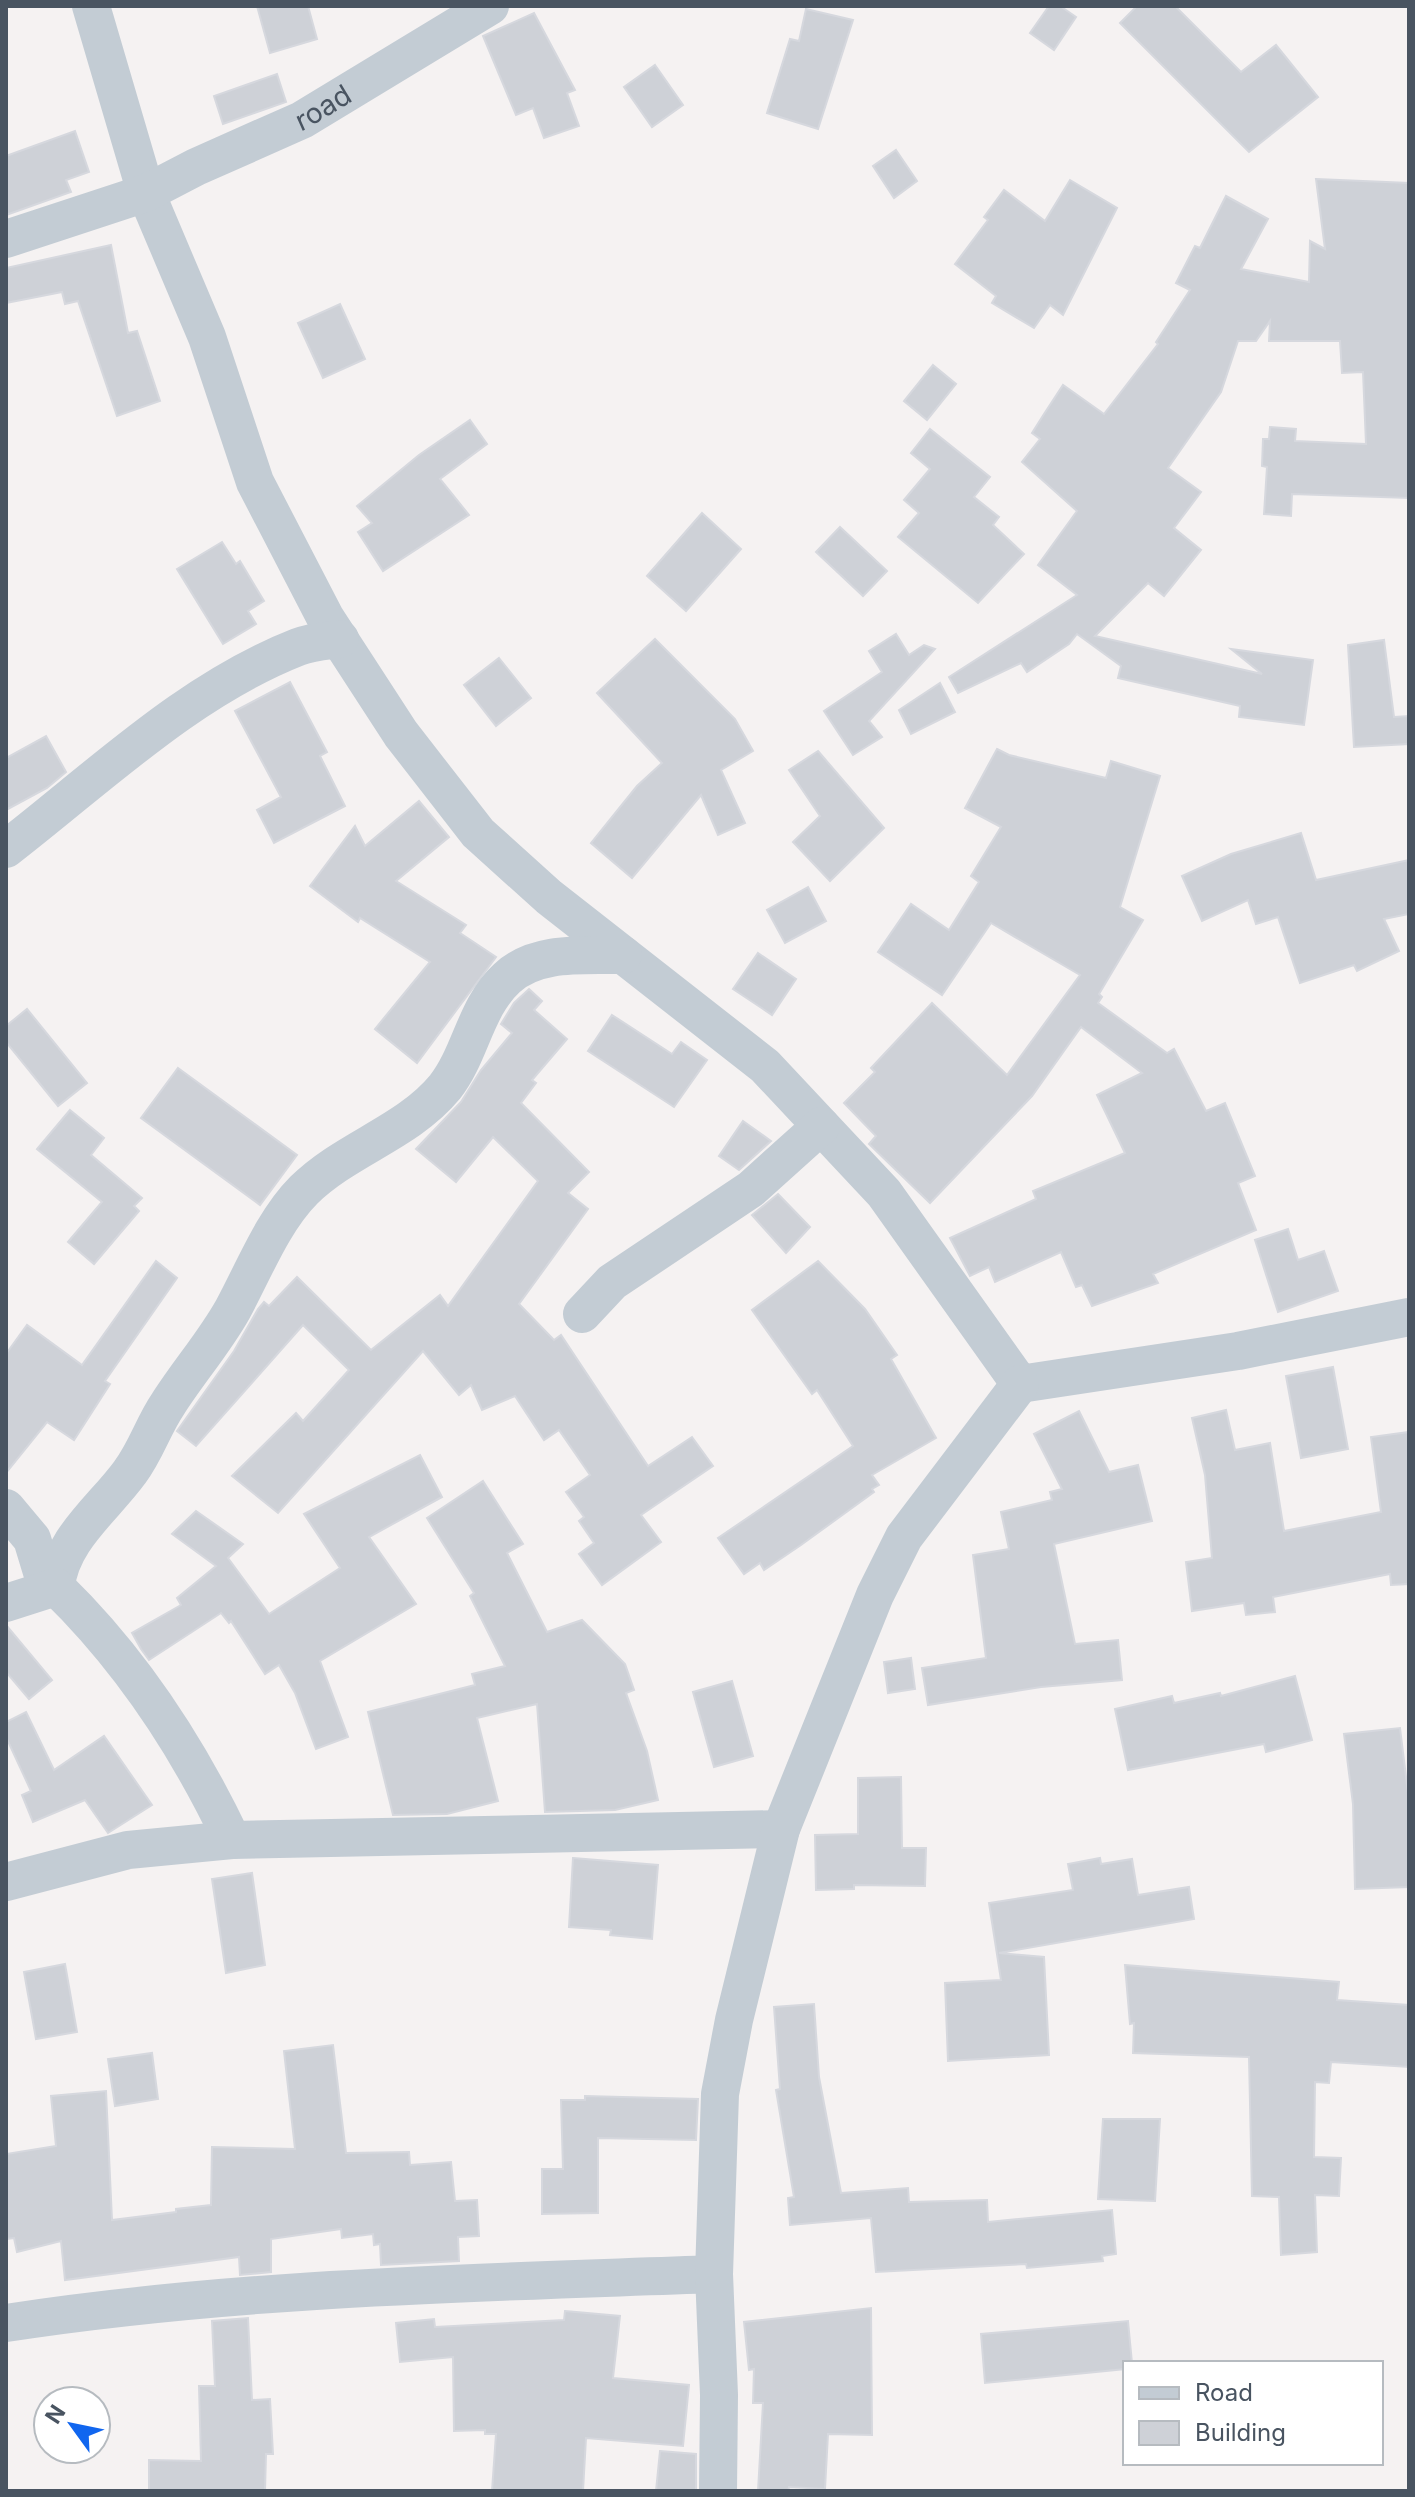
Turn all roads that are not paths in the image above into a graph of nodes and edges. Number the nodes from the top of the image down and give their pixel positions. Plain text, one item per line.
1 (91, 6) edge
2 (490, 6) edge
3 (146, 193) junction
4 (6, 239) edge
5 (340, 639) junction
6 (6, 849) edge
7 (623, 955) junction
8 (821, 1126) junction
9 (582, 1314) dead end
10 (1409, 1317) edge
11 (1020, 1384) junction
12 (6, 1508) edge
13 (56, 1587) junction
14 (6, 1603) edge
15 (781, 1829) junction
16 (232, 1840) junction
17 (6, 1882) edge
18 (714, 2274) junction
19 (6, 2323) edge
20 (718, 2491) edge

1 - 3 street
2 - 3 street, road
3 - 4 street, road
3 - 5 street
5 - 6 street
5 - 7 street
7 - 8 street
7 - 13 street
8 - 9 street
8 - 11 street
10 - 11 street
11 - 15 street
12 - 13 street
13 - 14 street
13 - 16 street
15 - 16 street
15 - 18 street
16 - 17 street
18 - 19 street
18 - 20 street

